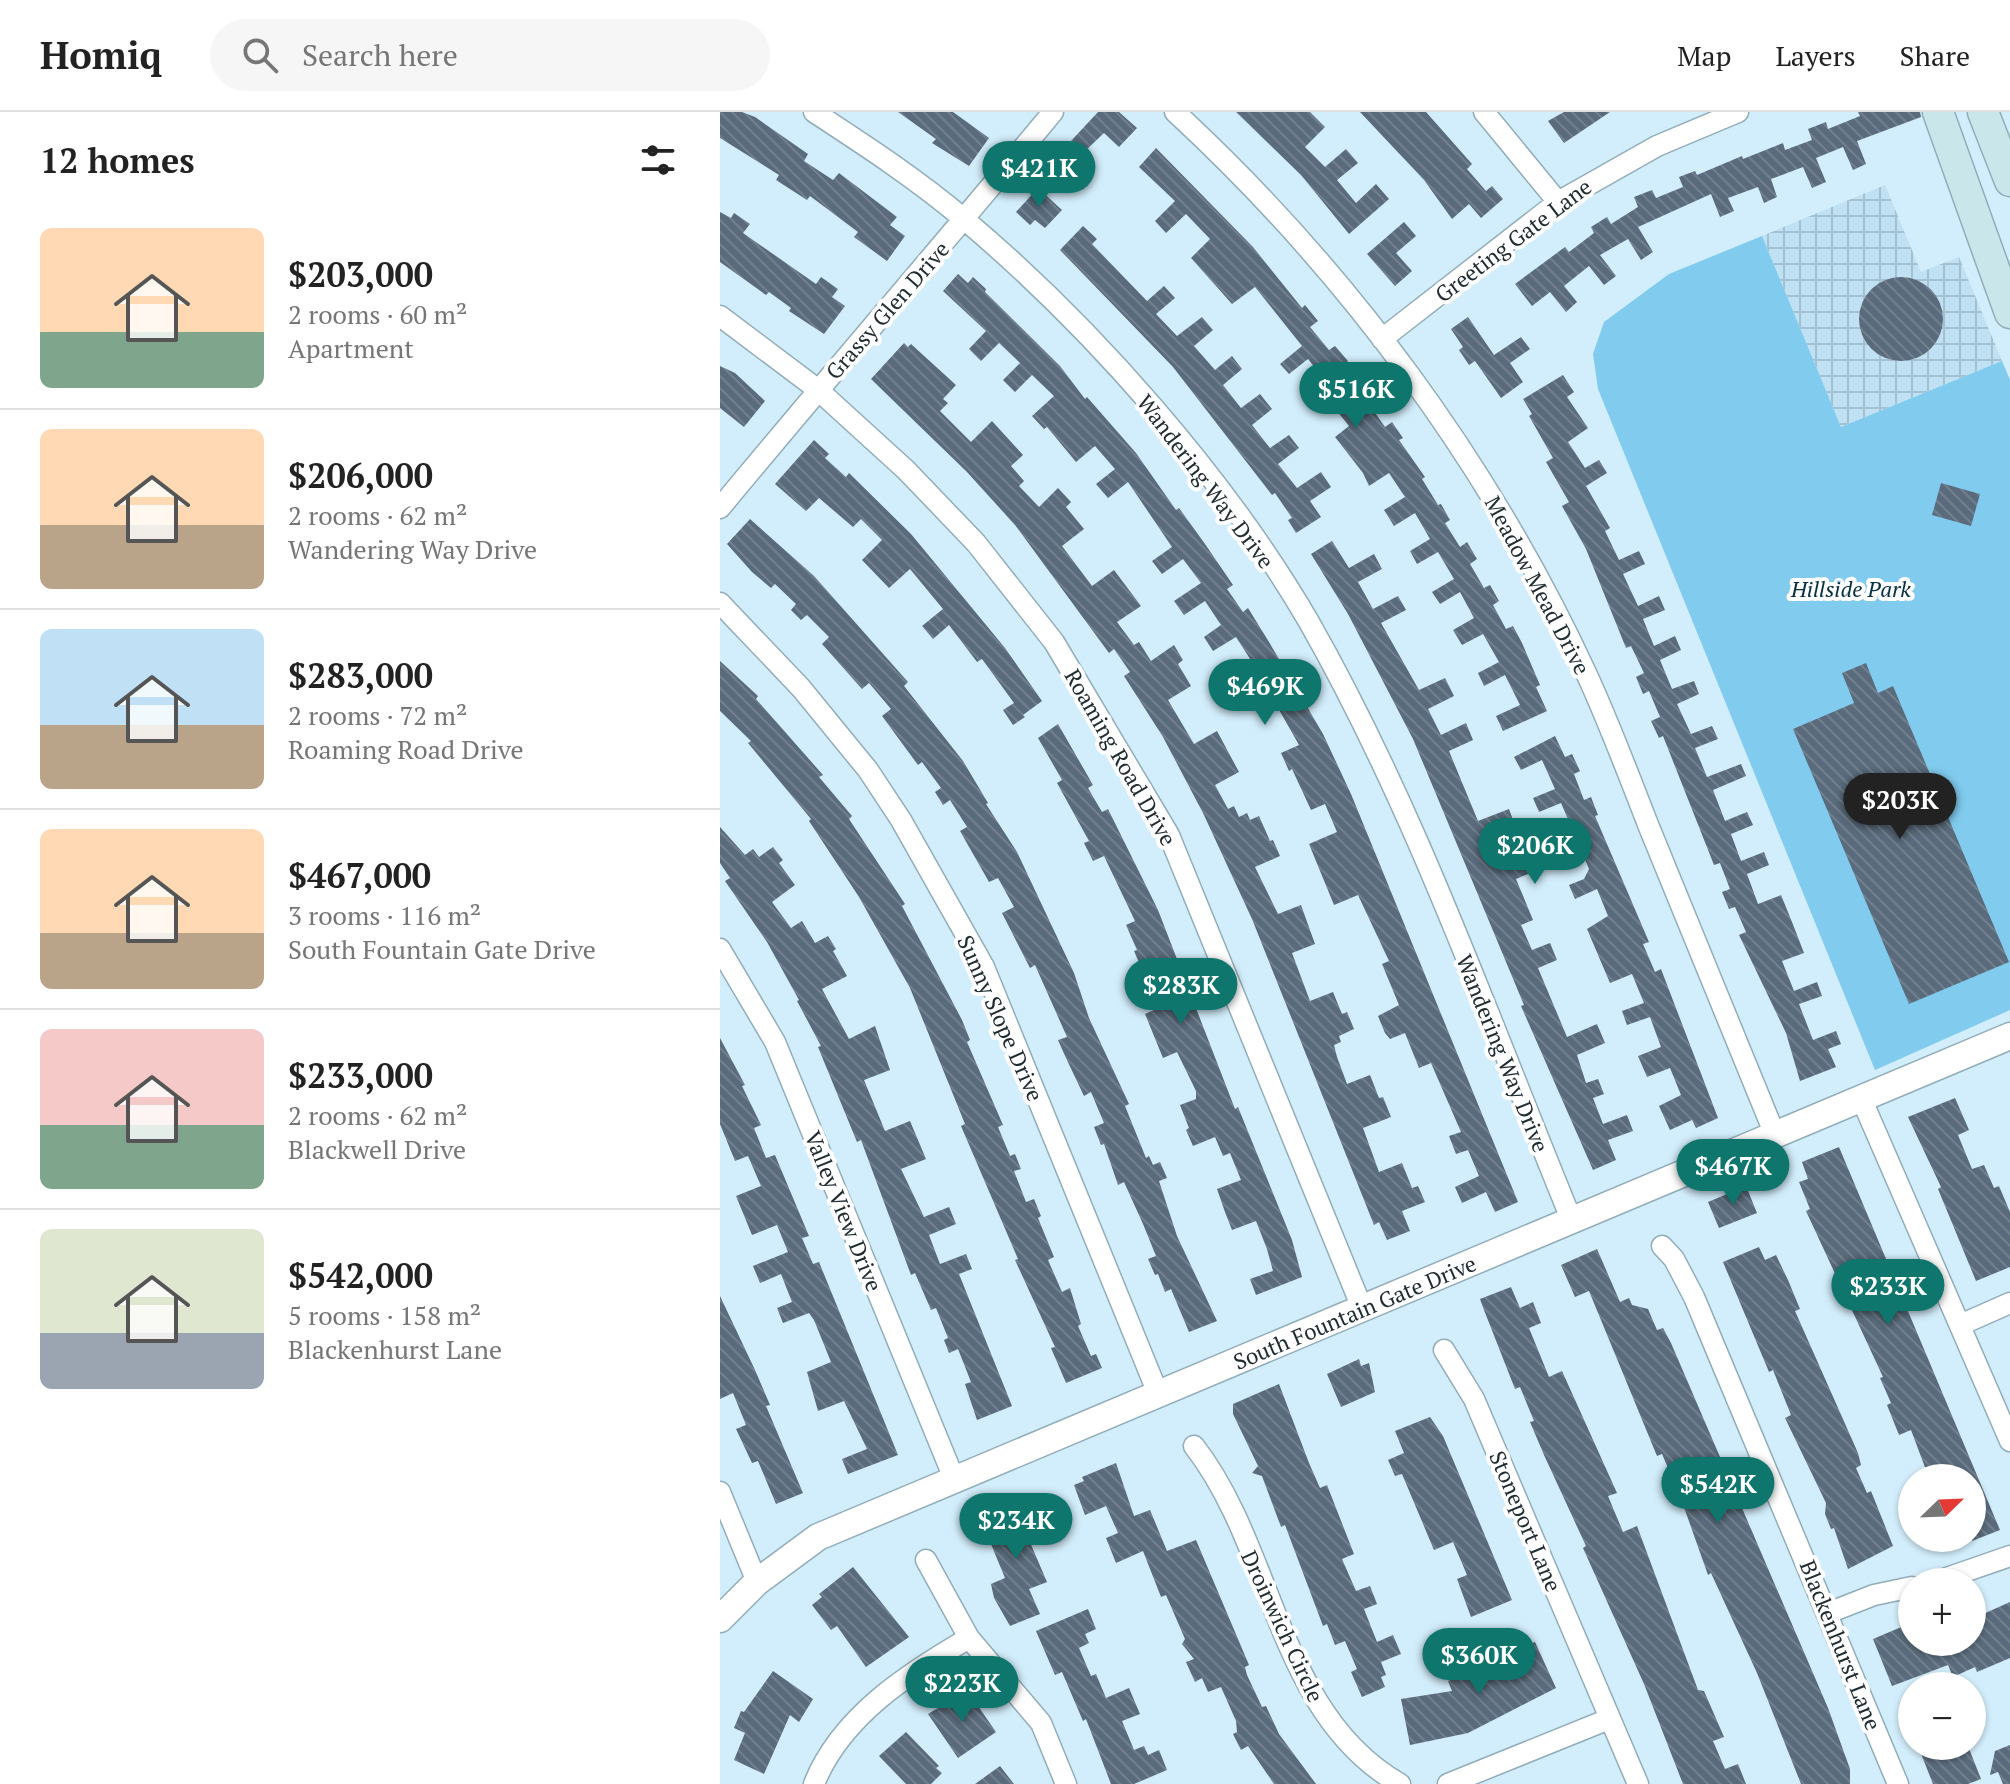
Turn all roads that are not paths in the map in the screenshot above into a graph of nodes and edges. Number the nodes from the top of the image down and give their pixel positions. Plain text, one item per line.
1 (814, 112) edge
2 (1053, 112) edge
3 (1175, 112) edge
4 (1484, 112) edge
5 (1738, 112) edge
6 (1938, 112) edge
7 (1983, 112) edge
8 (2010, 181) edge
9 (1558, 202) junction
10 (965, 220) junction
11 (2010, 313) edge
12 (720, 316) edge
13 (1382, 339) junction
14 (817, 389) junction
15 (720, 508) edge
16 (720, 603) edge
17 (720, 949) edge
18 (2010, 1036) edge
19 (1861, 1098) junction
20 (1775, 1135) junction
21 (1572, 1221) junction
22 (1662, 1246) dead end
23 (2010, 1303) edge
24 (1362, 1308) junction
25 (1960, 1325) junction
26 (1444, 1350) dead end
27 (1159, 1396) junction
28 (2010, 1441) edge
29 (1194, 1446) dead end
30 (955, 1481) junction
31 (720, 1492) edge
32 (2010, 1556) edge
33 (926, 1560) dead end
34 (1975, 1568) edge
35 (757, 1582) junction
36 (1898, 1590) edge
37 (1828, 1613) junction
38 (720, 1619) edge
39 (969, 1638) junction
40 (1609, 1719) junction
41 (814, 1784) edge
42 (1066, 1784) edge
43 (1400, 1784) edge
44 (1448, 1784) edge
45 (1638, 1784) edge
46 (1898, 1784) edge

1 - 10 street, Wandering Way Drive
2 - 10 street, Grassy Glen Drive
3 - 13 street, Meadow Mead Drive
4 - 9 street
5 - 9 street, Greeting Gate Lane
6 - 11 main road
7 - 8 main road
9 - 13 street, Greeting Gate Lane
10 - 14 street, Grassy Glen Drive
10 - 21 street, Wandering Way Drive
12 - 14 street, Roaming Road Drive
13 - 20 street, Meadow Mead Drive
14 - 15 street, Grassy Glen Drive
14 - 24 street, Roaming Road Drive
16 - 27 street, Sunny Slope Drive
17 - 30 street, Valley View Drive
18 - 19 street, South Fountain Gate Drive
19 - 20 street, South Fountain Gate Drive
19 - 25 street
20 - 21 street, South Fountain Gate Drive
21 - 24 street, South Fountain Gate Drive
22 - 37 street, Blackenhurst Lane
23 - 25 street
24 - 27 street, South Fountain Gate Drive
25 - 28 street
26 - 40 street, Stoneport Lane
27 - 30 street, South Fountain Gate Drive
29 - 43 street, Droinwich Circle
30 - 35 street, South Fountain Gate Drive
31 - 35 street
32 - 34 street
33 - 39 street
35 - 38 street, South Fountain Gate Drive
36 - 37 street
37 - 46 street, Blackenhurst Lane
39 - 41 street
39 - 42 street
40 - 44 street
40 - 45 street, Stoneport Lane

